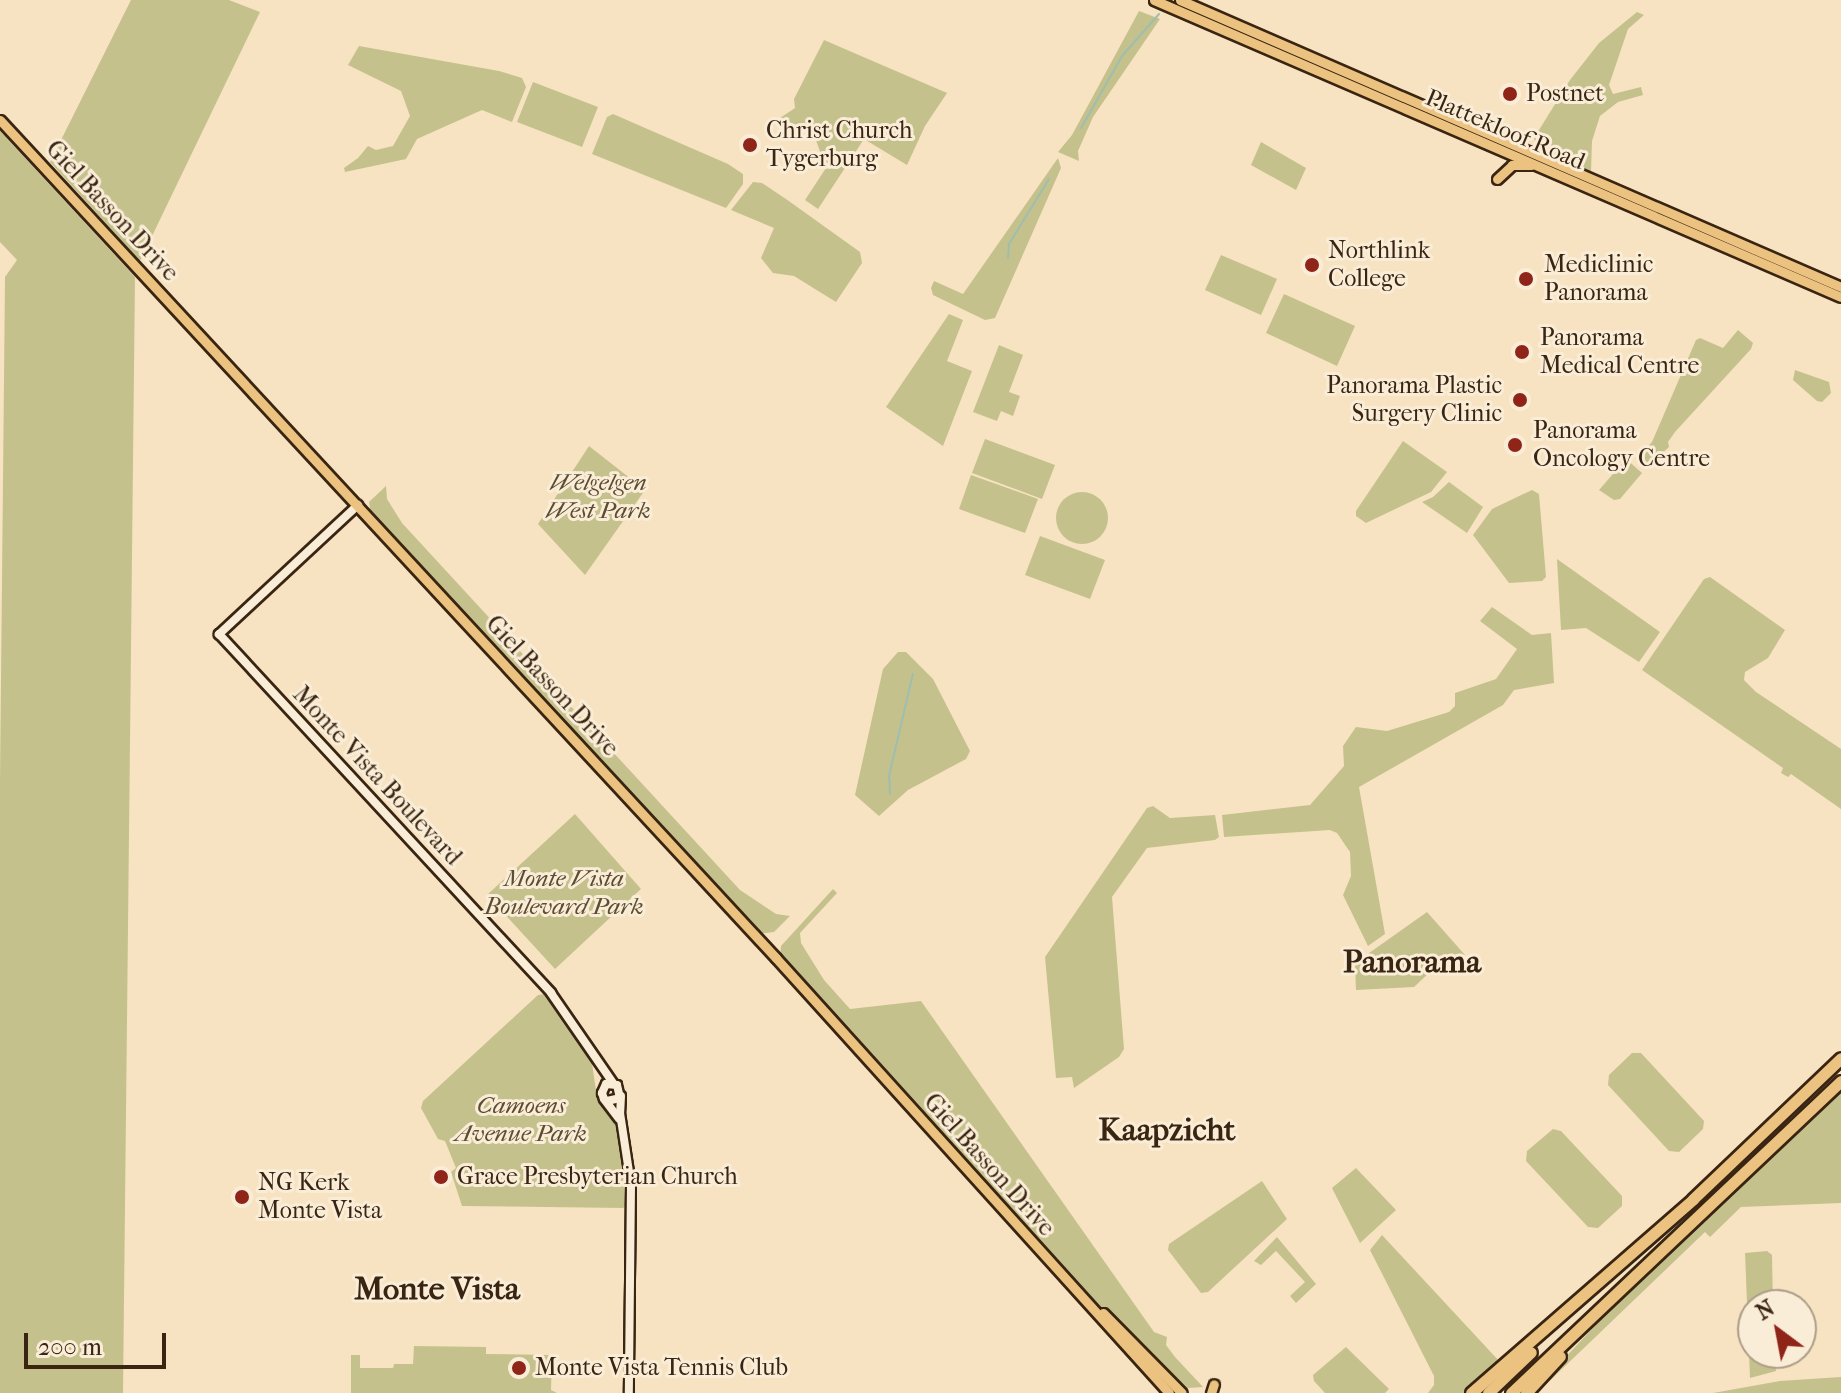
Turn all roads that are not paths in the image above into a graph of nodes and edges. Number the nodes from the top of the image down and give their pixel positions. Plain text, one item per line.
1 (1154, 0) edge
2 (1180, 0) edge
3 (0, 120) edge
4 (1539, 165) junction
5 (1497, 179) dead end
6 (1841, 287) edge
7 (1841, 297) edge
8 (358, 505) junction
9 (595, 1057) junction
10 (1841, 1058) edge
11 (1841, 1081) edge
12 (613, 1083) junction
13 (602, 1089) junction
14 (621, 1096) junction
15 (607, 1101) junction
16 (621, 1121) junction
17 (1673, 1216) junction
18 (1070, 1284) junction
19 (1601, 1307) junction
20 (629, 1393) edge
21 (1169, 1393) edge
22 (1182, 1393) edge
23 (1471, 1393) edge
24 (1488, 1393) edge
25 (1511, 1393) edge
26 (1526, 1393) edge

1 - 4 main road, Plattekloof Road
2 - 6 main road, Plattekloof Road
3 - 8 main road, Giel Basson Drive
4 - 5 main road
4 - 7 main road, Plattekloof Road
8 - 9 main road, Monte Vista Boulevard
8 - 18 main road, Giel Basson Drive
9 - 12 main road, Monte Vista Boulevard
9 - 13 main road, Monte Vista Boulevard
10 - 17 highway
11 - 19 highway
12 - 13 main road
12 - 14 main road
13 - 15 main road
14 - 15 main road
14 - 16 main road
15 - 16 main road
16 - 20 main road
17 - 23 highway
17 - 24 highway
18 - 21 main road, Giel Basson Drive
18 - 22 main road, Giel Basson Drive
19 - 25 highway
19 - 26 highway

